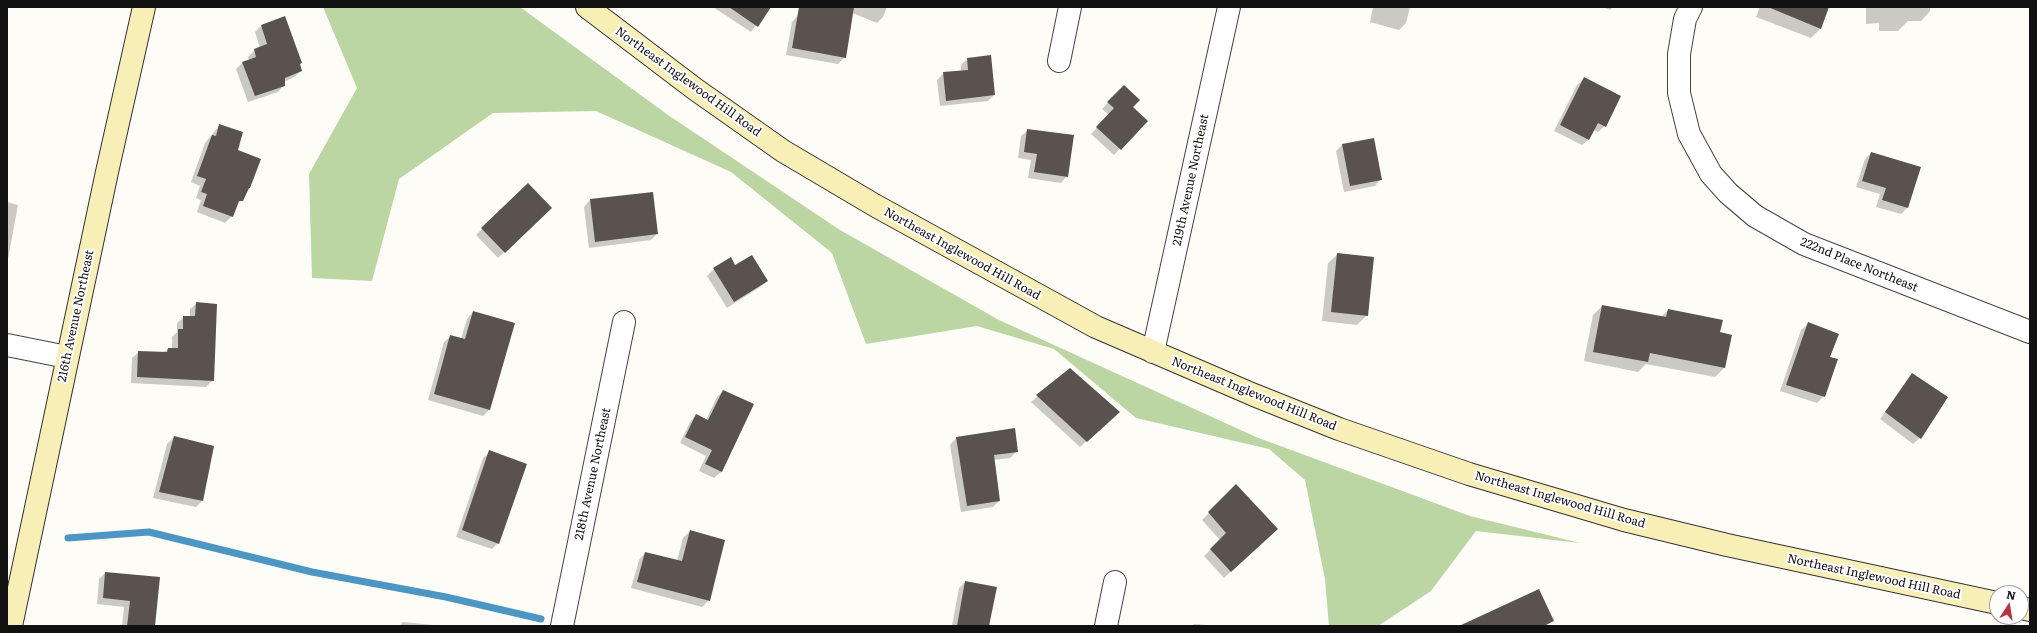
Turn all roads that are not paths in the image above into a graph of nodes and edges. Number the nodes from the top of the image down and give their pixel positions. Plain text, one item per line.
1 (144, 7) edge
2 (587, 7) edge
3 (1070, 7) edge
4 (1229, 7) edge
5 (1691, 7) edge
6 (1059, 61) dead end
7 (624, 322) dead end
8 (2030, 332) edge
9 (7, 345) edge
10 (1153, 352) junction
11 (67, 357) junction
12 (1115, 582) dead end
13 (1989, 601) edge
14 (11, 626) edge
15 (562, 626) edge
16 (1106, 626) edge

1 - 11 street, 216th Avenue Northeast
2 - 10 street, Northeast Inglewood Hill Road
3 - 6 street
4 - 10 street, 219th Avenue Northeast
5 - 8 street, 222nd Place Northeast
7 - 15 street, 218th Avenue Northeast
9 - 11 street
10 - 13 street, Northeast Inglewood Hill Road
11 - 14 street, 216th Avenue Northeast
12 - 16 street

